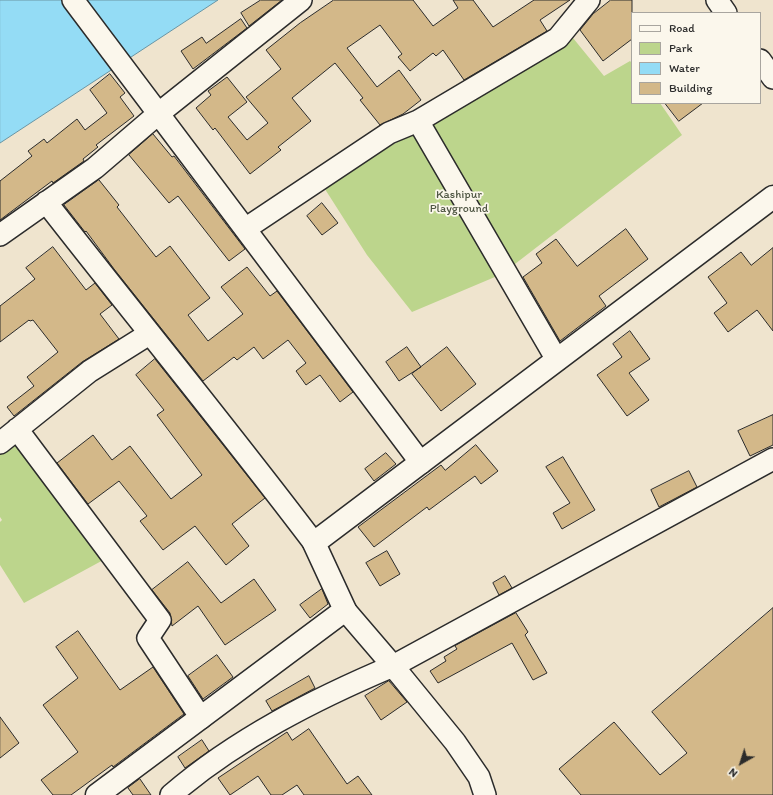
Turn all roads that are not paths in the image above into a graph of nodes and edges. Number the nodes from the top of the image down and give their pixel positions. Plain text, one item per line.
1 (73, 0) edge
2 (302, 0) edge
3 (589, 0) edge
4 (717, 0) edge
5 (725, 12) edge
6 (761, 61) edge
7 (773, 78) edge
8 (158, 114) junction
9 (418, 121) junction
10 (773, 196) edge
11 (46, 202) junction
12 (245, 229) junction
13 (0, 236) edge
14 (149, 334) junction
15 (557, 360) junction
16 (17, 429) junction
17 (0, 443) edge
18 (773, 460) edge
19 (421, 463) junction
20 (314, 543) junction
21 (346, 610) junction
22 (393, 666) junction
23 (201, 718) junction
24 (97, 795) edge
25 (171, 795) edge
26 (485, 795) edge

1 - 8 street
2 - 8 street
3 - 9 street
4 - 5 street
6 - 7 street
8 - 11 street
8 - 12 street
9 - 12 street
9 - 15 street
10 - 15 street
11 - 13 street
11 - 14 street
12 - 19 street
14 - 16 street
14 - 20 street
15 - 19 street
16 - 17 street
16 - 23 street
18 - 22 street
19 - 20 street
20 - 21 street
21 - 22 street
21 - 23 street
22 - 25 street
22 - 26 street
23 - 24 street

